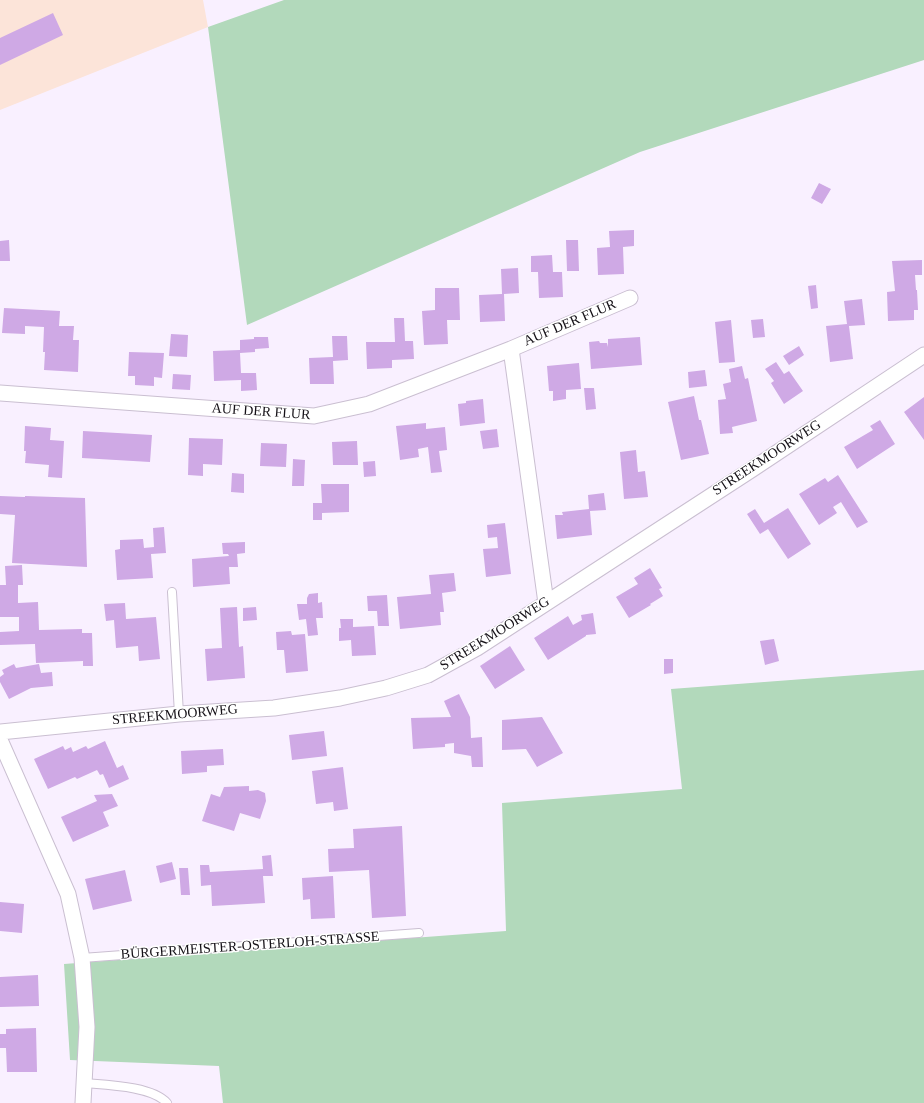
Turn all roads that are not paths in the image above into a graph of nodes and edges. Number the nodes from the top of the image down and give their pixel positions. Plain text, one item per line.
1 (630, 298) dead end
2 (511, 349) junction
3 (924, 355) edge
4 (0, 393) edge
5 (172, 592) dead end
6 (546, 603) junction
7 (179, 714) junction
8 (0, 732) edge
9 (0, 740) edge
10 (419, 933) dead end
11 (82, 958) junction
12 (84, 1083) junction
13 (83, 1103) edge
14 (167, 1103) edge

1 - 2 street, AUF DER FLUR
2 - 4 street, AUF DER FLUR
2 - 6 street, AUF DER FLUR
3 - 6 street, STREEKMOORWEG
5 - 7 lane
6 - 7 street, STREEKMOORWEG
7 - 8 street, STREEKMOORWEG
9 - 11 street
10 - 11 lane, BÜRGERMEISTER-OSTERLOH-STRASSE
11 - 12 street
12 - 13 street
12 - 14 lane

